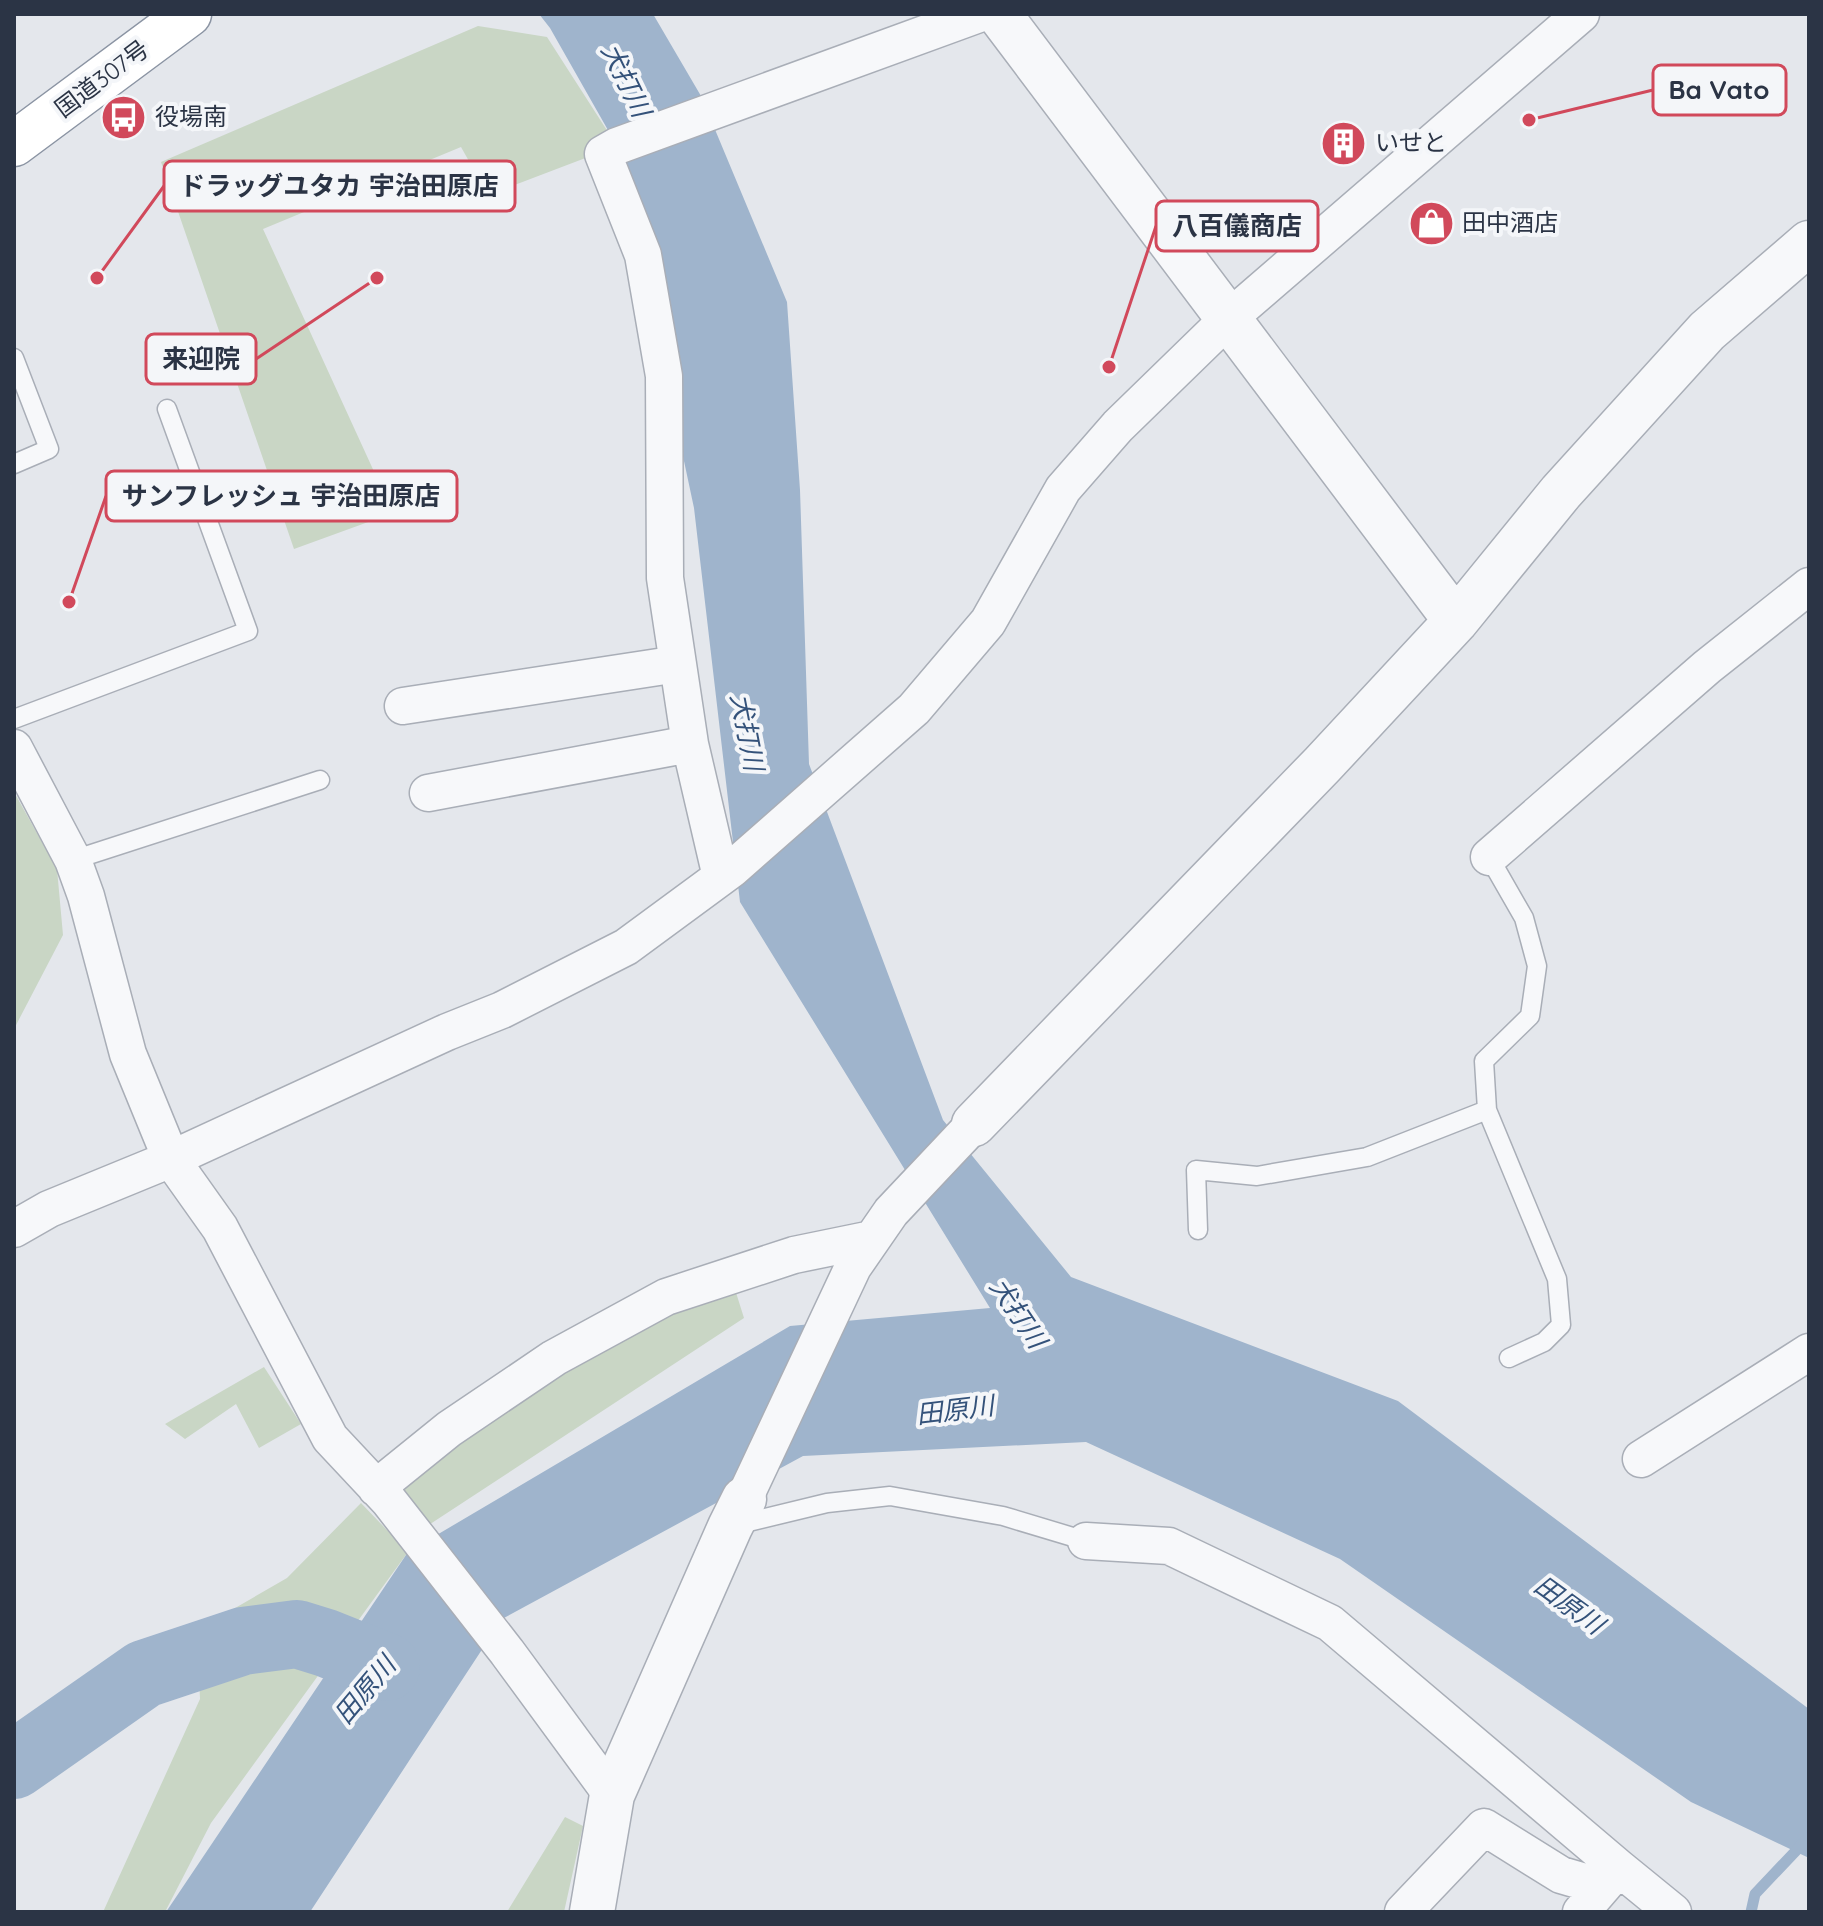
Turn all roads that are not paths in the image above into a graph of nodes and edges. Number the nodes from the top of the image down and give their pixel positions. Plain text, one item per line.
1 (189, 14) edge
2 (979, 14) edge
3 (999, 14) edge
4 (1581, 14) edge
5 (14, 144) edge
6 (1809, 243) edge
7 (1228, 319) junction
8 (14, 358) edge
9 (167, 409) dead end
10 (14, 464) edge
11 (1809, 586) edge
12 (1456, 621) junction
13 (678, 664) junction
14 (403, 706) dead end
15 (14, 719) edge
16 (690, 744) junction
17 (14, 748) edge
18 (320, 780) dead end
19 (428, 793) dead end
20 (1489, 857) joint
21 (73, 860) junction
22 (726, 873) junction
23 (1487, 1110) junction
24 (974, 1124) joint
25 (171, 1159) junction
26 (14, 1229) edge
27 (1198, 1230) dead end
28 (872, 1239) junction
29 (1809, 1352) edge
30 (1509, 1358) dead end
31 (1641, 1459) dead end
32 (382, 1494) junction
33 (737, 1513) junction
34 (1086, 1541) joint
35 (612, 1795) junction
36 (1601, 1889) edge
37 (592, 1912) edge
38 (1403, 1912) edge
39 (1673, 1912) edge

1 - 5 highway, 国道307号
2 - 13 street
3 - 7 street
4 - 7 street
6 - 12 street
7 - 12 street
7 - 22 street
8 - 10 lane
9 - 15 lane
11 - 20 street
12 - 24 street
13 - 14 street
13 - 16 street
16 - 19 street
16 - 22 street
17 - 21 street
18 - 21 lane
20 - 23 lane
21 - 25 street
22 - 25 street
23 - 27 lane
23 - 30 lane
24 - 28 street
25 - 26 street
25 - 32 street
28 - 32 street
28 - 33 street
29 - 31 street
32 - 35 street
33 - 34 lane
33 - 35 street
34 - 36 street
35 - 37 street
36 - 38 street
36 - 39 street

